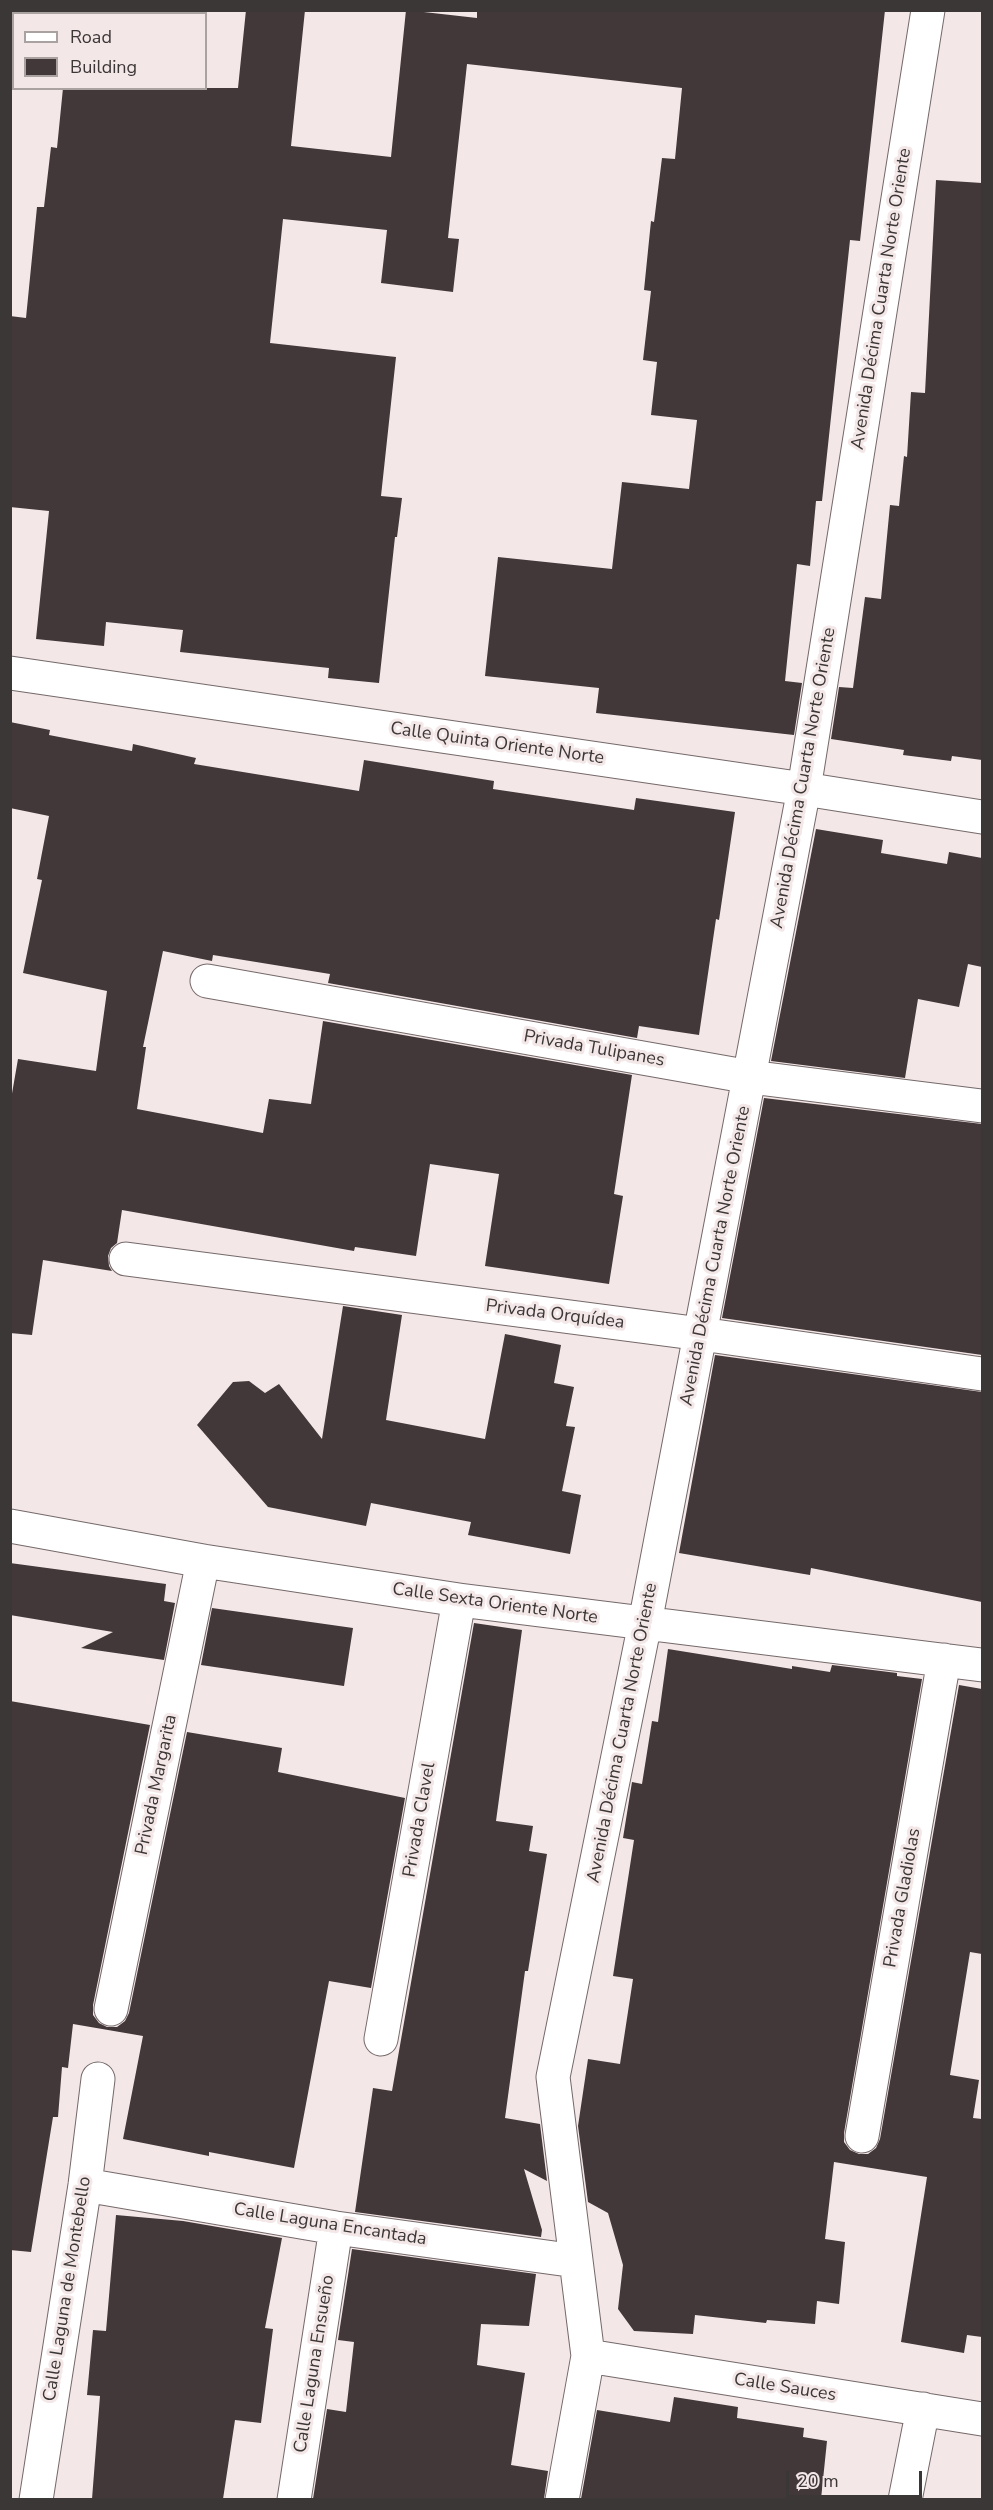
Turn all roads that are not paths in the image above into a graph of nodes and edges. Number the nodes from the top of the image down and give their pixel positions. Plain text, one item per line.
1 (928, 10) edge
2 (10, 674) edge
3 (804, 789) junction
4 (982, 818) edge
5 (207, 981) dead end
6 (750, 1077) junction
7 (982, 1106) edge
8 (126, 1259) dead end
9 (701, 1334) junction
10 (982, 1374) edge
11 (10, 1526) edge
12 (203, 1561) junction
13 (459, 1600) junction
14 (645, 1623) junction
15 (944, 1660) junction
16 (982, 1665) edge
17 (111, 2009) dead end
18 (381, 2039) dead end
19 (98, 2079) dead end
20 (862, 2136) dead end
21 (85, 2185) junction
22 (336, 2228) junction
23 (576, 2261) junction
24 (588, 2356) junction
25 (923, 2409) junction
26 (982, 2419) edge
27 (36, 2499) edge
28 (294, 2499) edge
29 (562, 2499) edge
30 (905, 2499) edge

1 - 3 street, Avenida Décima Cuarta Norte Oriente
2 - 3 street, Calle Quinta Oriente Norte
3 - 4 street, Calle Quinta Oriente Norte
3 - 6 street, Avenida Décima Cuarta Norte Oriente
5 - 6 street, Privada Tulipanes
6 - 7 street, Privada Tulipanes
6 - 9 street, Avenida Décima Cuarta Norte Oriente
8 - 9 street, Privada Orquídea
9 - 10 street, Privada Orquídea
9 - 14 street, Avenida Décima Cuarta Norte Oriente
11 - 12 street, Calle Sexta Oriente Norte
12 - 13 street, Calle Sexta Oriente Norte
12 - 17 street, Privada Margarita
13 - 14 street, Calle Sexta Oriente Norte
13 - 18 street, Privada Clavel
14 - 15 street, Calle Sexta Oriente Norte
14 - 23 street, Avenida Décima Cuarta Norte Oriente
15 - 16 street, Calle Sexta Oriente Norte
15 - 20 street, Privada Gladiolas
19 - 21 street, Calle Laguna de Montebello
21 - 22 street, Calle Laguna Encantada
21 - 27 street, Calle Laguna de Montebello
22 - 23 street, Calle Laguna Encantada
22 - 28 street, Calle Laguna Ensueño
23 - 24 street, Avenida Décima Cuarta Norte Oriente
24 - 25 street, Calle Sauces
24 - 29 street, Avenida Décima Cuarta Norte Oriente
25 - 26 street, Calle Sauces
25 - 30 street

